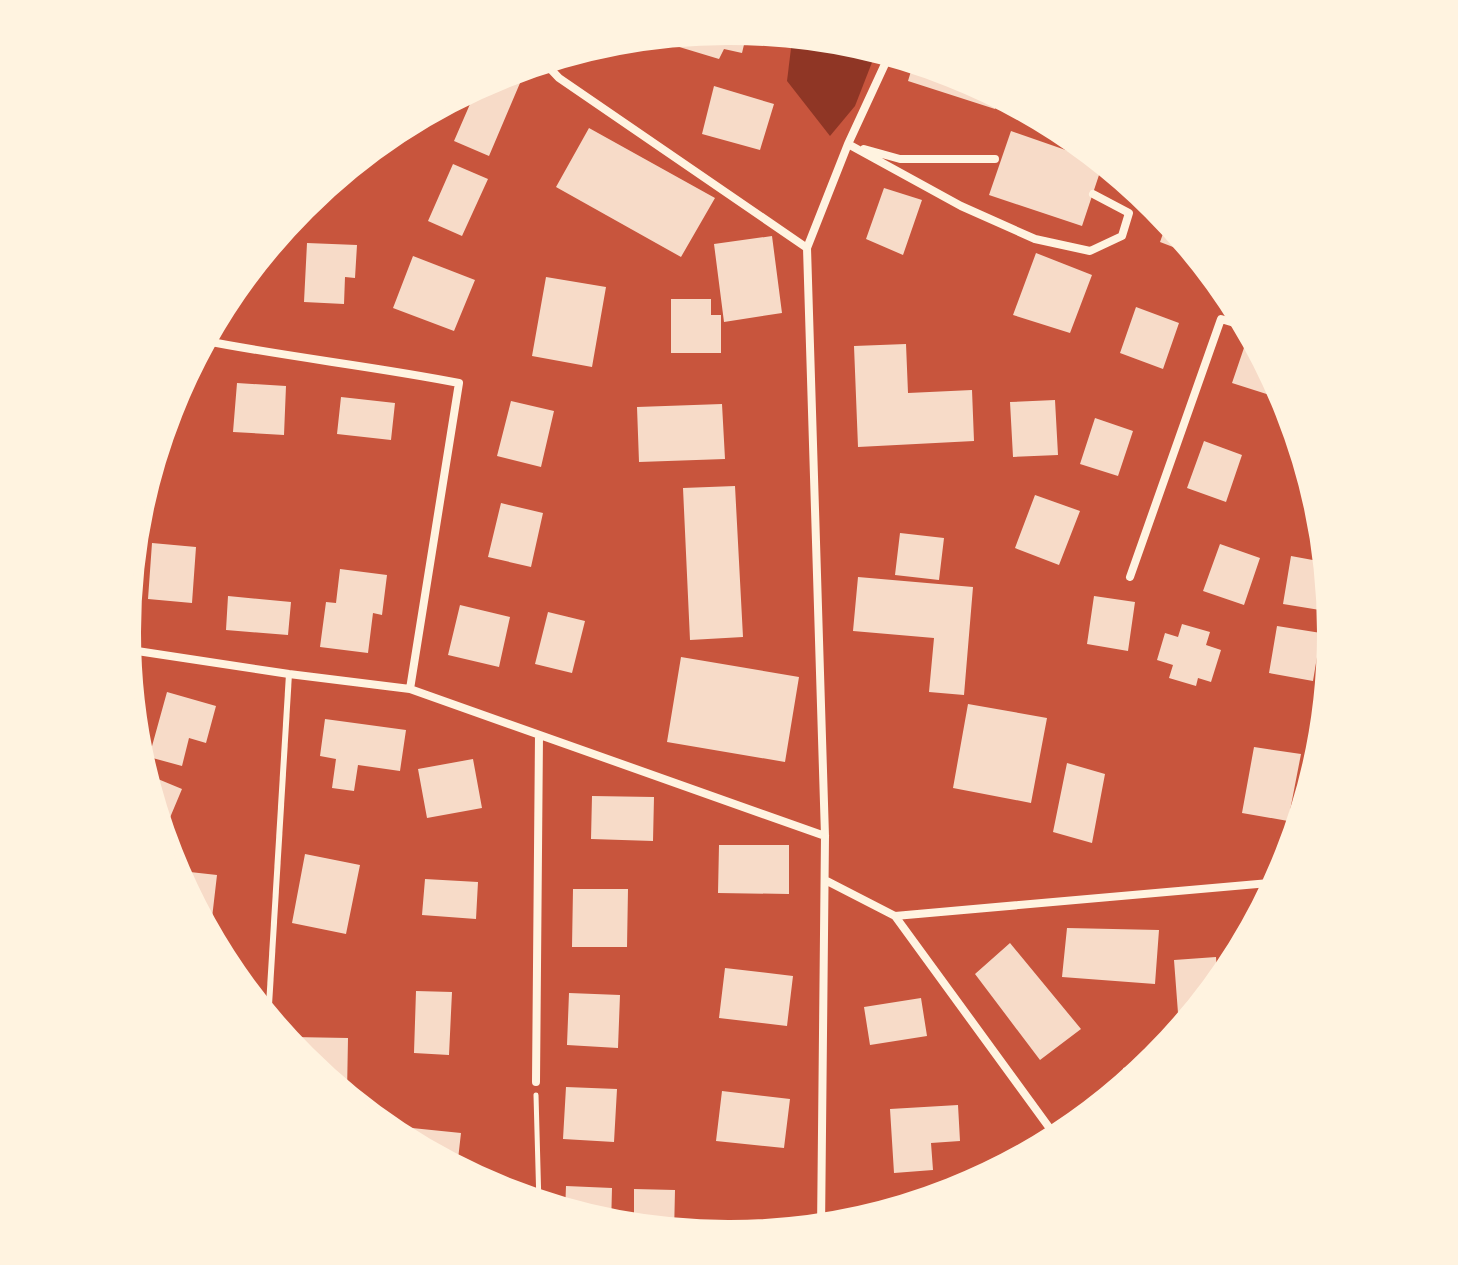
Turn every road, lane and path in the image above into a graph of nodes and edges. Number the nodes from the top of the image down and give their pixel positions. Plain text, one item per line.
1 (886, 61) edge
2 (549, 68) edge
3 (848, 144) junction
4 (995, 159) dead end
5 (1093, 194) dead end
6 (807, 248) junction
7 (1234, 323) edge
8 (213, 342) edge
9 (1130, 577) dead end
10 (137, 651) edge
11 (289, 674) junction
12 (410, 689) junction
13 (539, 735) junction
14 (825, 836) junction
15 (825, 880) junction
16 (1265, 883) edge
17 (895, 916) junction
18 (269, 1005) edge
19 (536, 1082) joint
20 (1051, 1130) edge
21 (539, 1194) edge
22 (821, 1218) edge

1 - 3 street
2 - 6 street
3 - 4 street
3 - 5 street
3 - 6 street
6 - 14 street
7 - 9 street
8 - 12 street
10 - 11 street
11 - 12 street
11 - 18 lane
12 - 13 street
13 - 14 street
13 - 19 street
14 - 15 street
15 - 17 street
15 - 22 street
16 - 17 street
17 - 20 street
19 - 21 path

